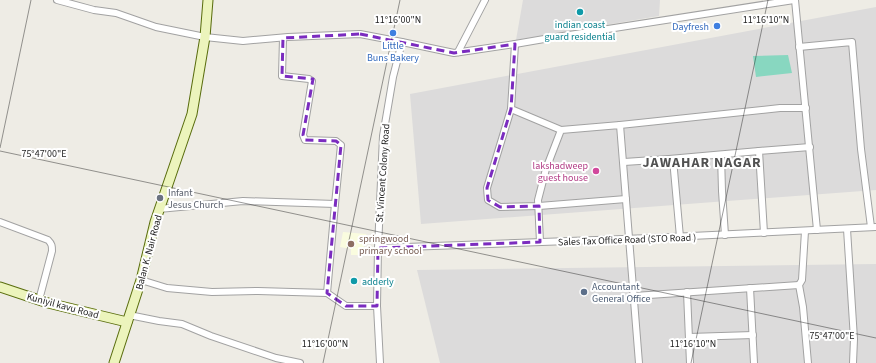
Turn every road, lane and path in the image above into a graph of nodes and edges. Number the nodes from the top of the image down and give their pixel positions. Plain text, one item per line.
1 (57, 0) edge
2 (208, 0) edge
3 (485, 0) edge
4 (795, 0) edge
5 (205, 37) junction
6 (283, 38) junction
7 (402, 42) junction
8 (515, 44) junction
9 (799, 46) junction
10 (458, 52) junction
11 (806, 108) junction
12 (511, 109) junction
13 (620, 125) junction
14 (561, 130) junction
15 (810, 147) junction
16 (760, 151) junction
17 (721, 155) junction
18 (673, 158) junction
19 (624, 162) junction
20 (626, 199) junction
21 (334, 204) junction
22 (539, 206) junction
23 (159, 209) junction
24 (0, 222) edge
25 (873, 227) edge
26 (847, 228) junction
27 (817, 230) junction
28 (805, 231) junction
29 (764, 233) junction
30 (725, 235) junction
31 (680, 237) junction
32 (629, 239) junction
33 (540, 242) junction
34 (378, 248) junction
35 (141, 280) junction
36 (799, 285) junction
37 (0, 287) edge
38 (750, 288) junction
39 (687, 292) junction
40 (327, 293) junction
41 (634, 296) junction
42 (39, 300) junction
43 (378, 306) junction
44 (128, 318) junction
45 (753, 335) junction
46 (689, 337) junction
47 (114, 363) edge
48 (300, 363) edge
49 (380, 363) edge
50 (639, 363) edge
51 (690, 363) edge
52 (754, 363) edge
53 (808, 363) edge
54 (853, 363) edge

1 - 5 street
2 - 5 main road, Balan K. Nair Road
3 - 10 street
4 - 8 street
4 - 9 street
5 - 6 street
5 - 23 main road, Balan K. Nair Road
6 - 7 street
6 - 21 street
7 - 10 street
7 - 34 street, St. Vincent Colony Road
8 - 10 street
8 - 12 street
9 - 11 street
9 - 25 street
11 - 13 street
11 - 15 street
12 - 14 street
12 - 22 street
13 - 14 street
13 - 19 street
14 - 22 street
15 - 16 street
15 - 27 street
16 - 17 street
16 - 29 street
17 - 18 street
17 - 30 street
18 - 19 street
18 - 31 street
19 - 20 street
20 - 22 street
20 - 32 street
21 - 23 street
21 - 40 street
22 - 33 street
23 - 35 main road, Balan K. Nair Road
24 - 42 street
25 - 26 street, Sales Tax Office Road (STO Road )
26 - 27 street, Sales Tax Office Road (STO Road )
26 - 54 street
27 - 28 street, Sales Tax Office Road (STO Road )
28 - 29 street, Sales Tax Office Road (STO Road )
28 - 36 street
29 - 30 street, Sales Tax Office Road (STO Road )
30 - 31 street, Sales Tax Office Road (STO Road )
31 - 32 street, Sales Tax Office Road (STO Road )
32 - 33 street, Sales Tax Office Road (STO Road )
32 - 41 street
33 - 34 street, Sales Tax Office Road (STO Road )
34 - 43 street, St. Vincent Colony Road
35 - 40 street
35 - 44 main road, Balan K. Nair Road
36 - 38 street
36 - 53 street
37 - 42 main road, Kuniyil kavu Road
38 - 39 street
38 - 45 street
39 - 41 street
39 - 46 street
40 - 43 street
41 - 50 street
42 - 44 main road, Kuniyil kavu Road
43 - 49 street, St. Vincent Colony Road
44 - 47 main road, Balan K. Nair Road
44 - 48 street
45 - 46 street
45 - 52 street
46 - 51 street

